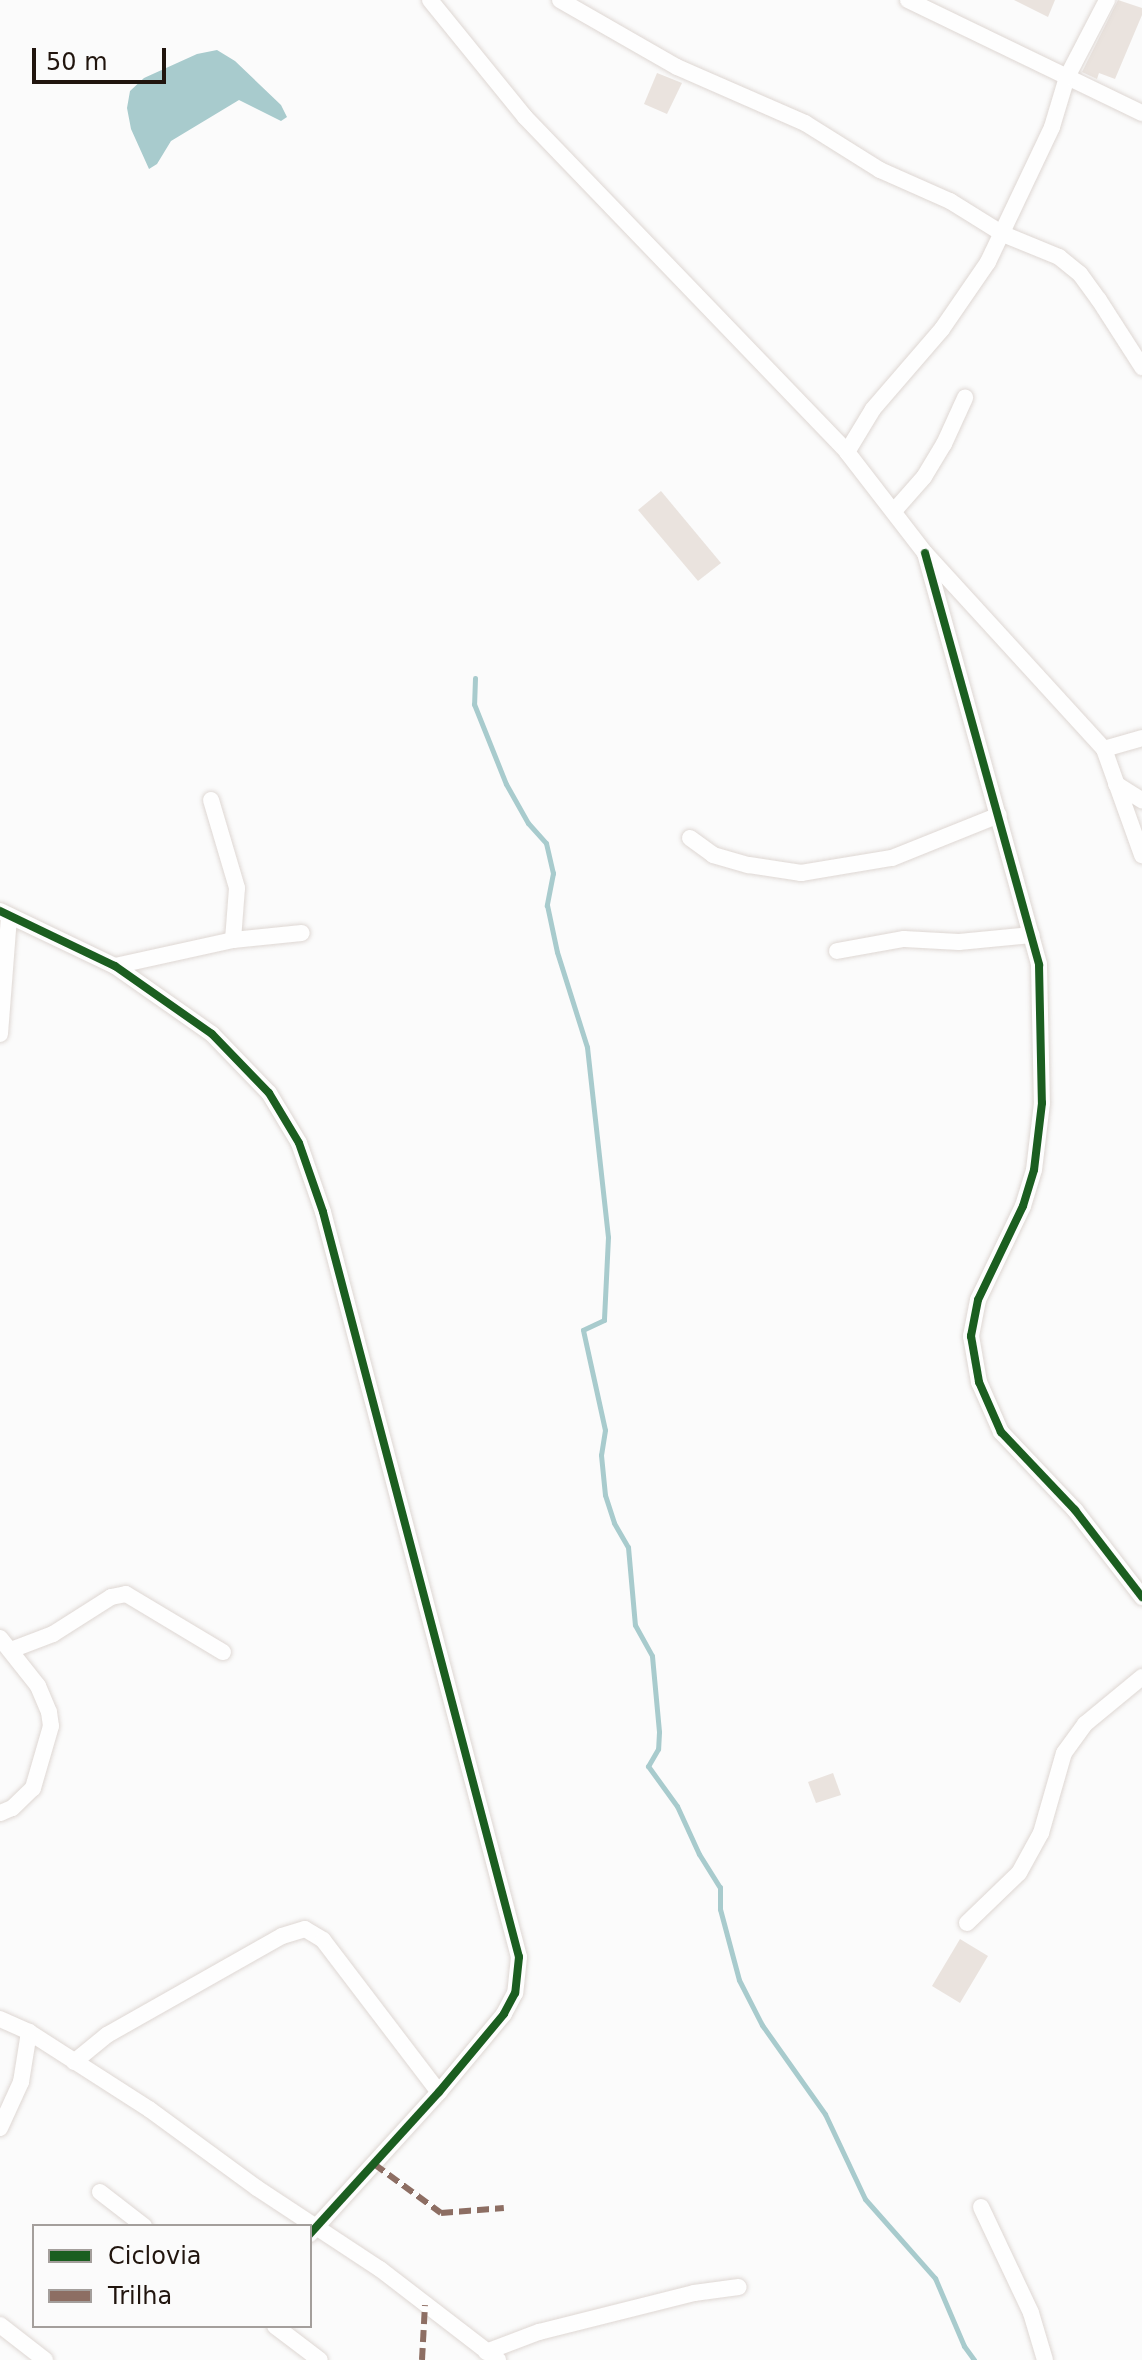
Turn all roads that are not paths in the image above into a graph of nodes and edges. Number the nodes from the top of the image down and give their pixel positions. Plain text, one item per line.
1 (430, 0) edge
2 (560, 0) edge
3 (908, 0) edge
4 (1107, 0) edge
5 (1067, 77) junction
6 (1142, 113) edge
7 (1003, 234) junction
8 (1142, 367) edge
9 (965, 398) dead end
10 (847, 452) junction
11 (894, 511) junction
12 (925, 553) junction
13 (1142, 738) edge
14 (1104, 749) junction
15 (1116, 784) junction
16 (211, 800) dead end
17 (1142, 800) edge
18 (999, 815) junction
19 (690, 838) dead end
20 (1142, 855) edge
21 (4, 914) edge
22 (302, 933) dead end
23 (1032, 935) junction
24 (233, 940) junction
25 (837, 951) dead end
26 (115, 966) junction
27 (0, 1034) edge
28 (1141, 1594) edge
29 (5, 1644) edge
30 (223, 1652) dead end
31 (1142, 1677) edge
32 (0, 1813) edge
33 (967, 1923) dead end
34 (0, 2019) edge
35 (29, 2032) junction
36 (74, 2062) junction
37 (439, 2092) junction
38 (0, 2128) edge
39 (100, 2192) dead end
40 (981, 2207) dead end
41 (141, 2224) edge
42 (305, 2224) edge
43 (313, 2230) edge
44 (739, 2287) dead end
45 (0, 2325) edge
46 (278, 2328) edge
47 (492, 2356) edge
48 (45, 2360) edge
49 (320, 2360) edge
50 (1045, 2360) edge

1 - 10 street
2 - 7 street
3 - 5 street
4 - 5 street
5 - 6 street
5 - 7 street
7 - 8 street
7 - 10 street
9 - 11 street
10 - 11 street
11 - 12 street
12 - 14 street
12 - 18 street
13 - 14 street
14 - 15 street
15 - 17 street
15 - 20 street
16 - 24 street
18 - 19 street
18 - 23 street
21 - 26 street
21 - 27 street
22 - 24 street
23 - 25 street
23 - 28 street
24 - 26 street
26 - 37 street
29 - 30 street
29 - 32 street
31 - 33 street
34 - 35 street
35 - 36 street
35 - 38 street
36 - 37 street
36 - 42 street
37 - 43 street
39 - 41 street
40 - 50 street
43 - 47 street
44 - 47 street
45 - 48 street
46 - 49 street

